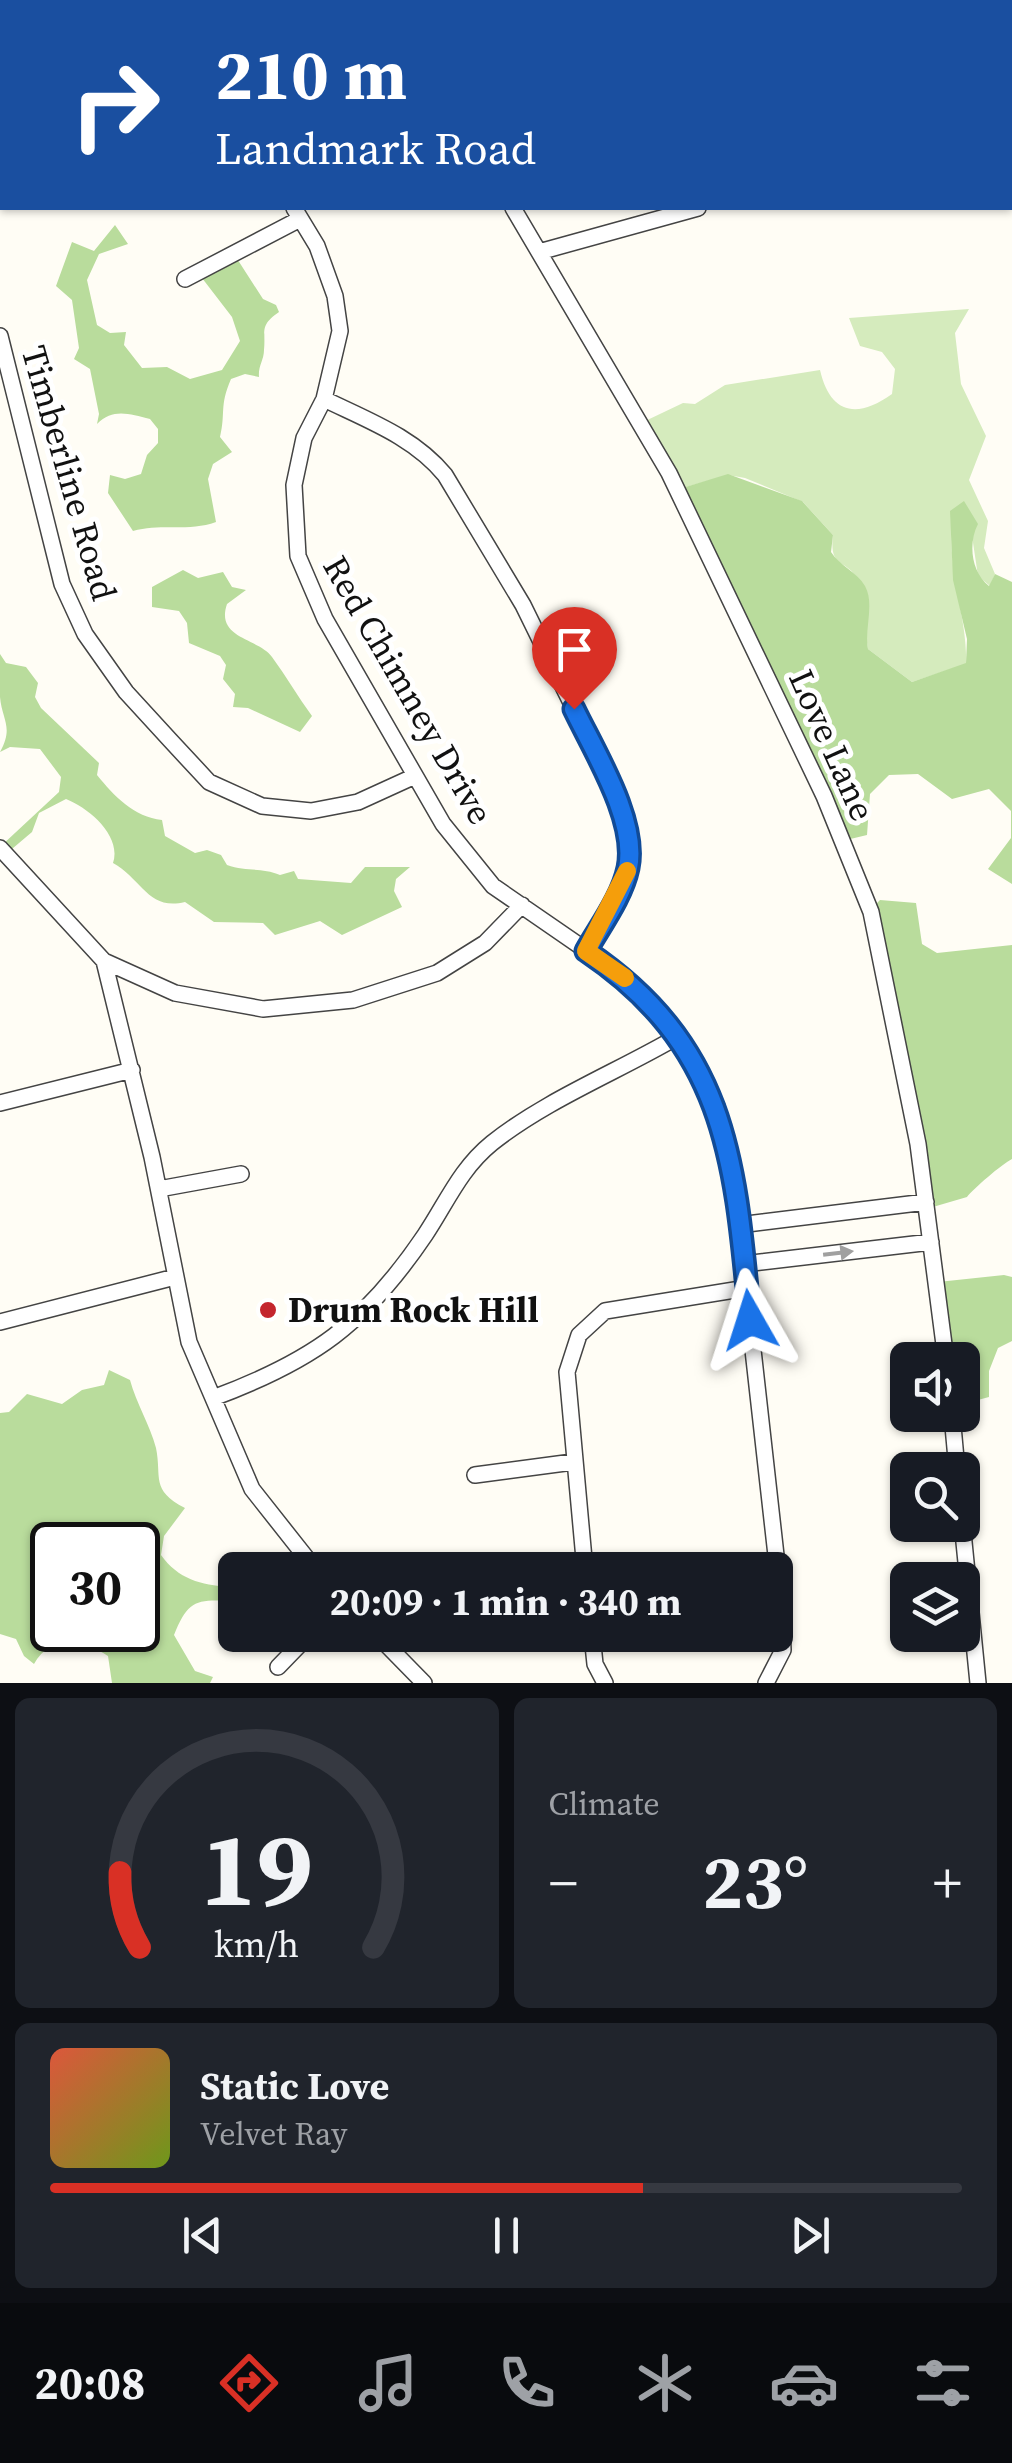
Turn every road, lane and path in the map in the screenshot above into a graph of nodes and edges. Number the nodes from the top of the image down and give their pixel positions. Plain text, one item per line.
1 (514, 210) edge
2 (691, 210) edge
3 (297, 213) edge
4 (539, 252) junction
5 (185, 279) dead end
6 (0, 336) edge
7 (324, 399) junction
8 (415, 776) junction
9 (0, 848) edge
10 (522, 905) junction
11 (586, 951) junction
12 (104, 961) junction
13 (677, 1037) junction
14 (132, 1070) junction
15 (0, 1102) edge
16 (241, 1174) dead end
17 (159, 1189) junction
18 (926, 1202) junction
19 (740, 1225) junction
20 (932, 1242) junction
21 (744, 1264) junction
22 (175, 1277) junction
23 (746, 1288) junction
24 (0, 1322) edge
25 (944, 1342) edge
26 (213, 1398) junction
27 (574, 1462) junction
28 (474, 1475) dead end
29 (964, 1542) edge
30 (302, 1552) edge
31 (583, 1552) edge
32 (293, 1652) edge
33 (394, 1652) edge
34 (594, 1652) edge
35 (278, 1667) dead end
36 (424, 1683) edge
37 (605, 1683) edge
38 (766, 1683) edge
39 (978, 1683) edge

1 - 4 street, Love Lane
2 - 4 street
3 - 5 street
3 - 7 street, Red Chimney Drive
4 - 18 street, Love Lane
6 - 8 street, Timberline Road
7 - 8 street, Red Chimney Drive
7 - 11 street
8 - 10 street, Red Chimney Drive
9 - 12 street
10 - 11 street, Red Chimney Drive
10 - 12 street
11 - 13 street, Red Chimney Drive
12 - 14 street
13 - 19 street, Red Chimney Drive
13 - 26 street
14 - 15 street
14 - 17 street
16 - 17 street
17 - 22 street
18 - 19 street
18 - 20 street, Love Lane
19 - 21 street, Red Chimney Drive
21 -> 20 street
20 - 25 street, Love Lane
21 - 23 street, Red Chimney Drive
22 - 24 street
22 - 26 street
23 - 27 street
23 - 38 street, Red Chimney Drive
26 - 30 street
27 - 28 street
27 - 31 street
29 - 39 street
32 - 35 street
33 - 36 street
34 - 37 street

